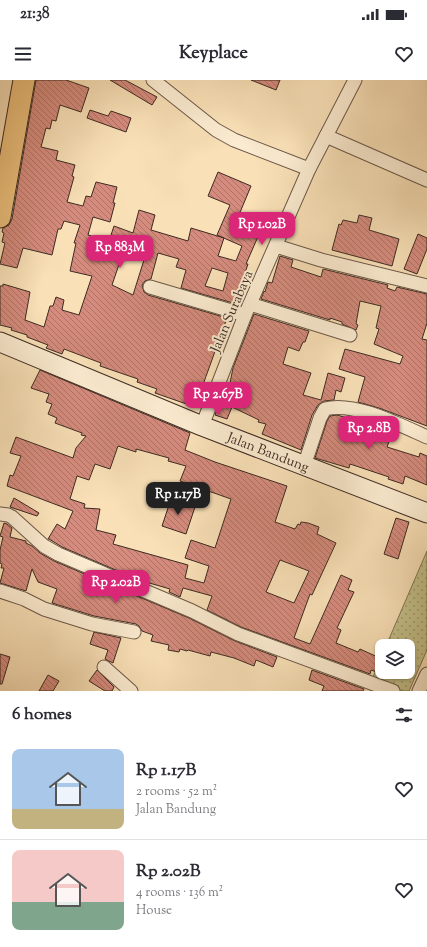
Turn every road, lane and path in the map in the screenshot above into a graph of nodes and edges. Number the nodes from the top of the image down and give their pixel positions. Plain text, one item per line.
1 (24, 80) edge
2 (153, 80) edge
3 (355, 80) edge
4 (326, 136) junction
5 (4, 168) edge
6 (309, 169) junction
7 (427, 180) edge
8 (0, 217) edge
9 (276, 246) junction
10 (427, 286) edge
11 (150, 287) dead end
12 (248, 310) junction
13 (350, 335) dead end
14 (0, 342) edge
15 (202, 426) junction
16 (427, 436) edge
17 (304, 466) junction
18 (427, 513) edge
19 (0, 514) edge
20 (0, 591) edge
21 (134, 632) dead end
22 (104, 667) dead end
23 (427, 674) edge
24 (131, 691) edge
25 (393, 691) edge
26 (419, 691) edge

1 - 5 main road
2 - 6 street
3 - 4 street, Jalan Surabaya
4 - 6 street, Jalan Surabaya
4 - 7 street
5 - 8 main road
6 - 9 street, Jalan Surabaya
9 - 10 street
9 - 12 street, Jalan Surabaya
11 - 12 street
12 - 13 street
12 - 15 street, Jalan Surabaya
14 - 15 main road, Jalan Bandung
15 - 17 main road, Jalan Bandung
16 - 17 street
17 - 18 main road, Jalan Bandung
19 - 25 street
20 - 21 street
22 - 24 street
23 - 26 street

